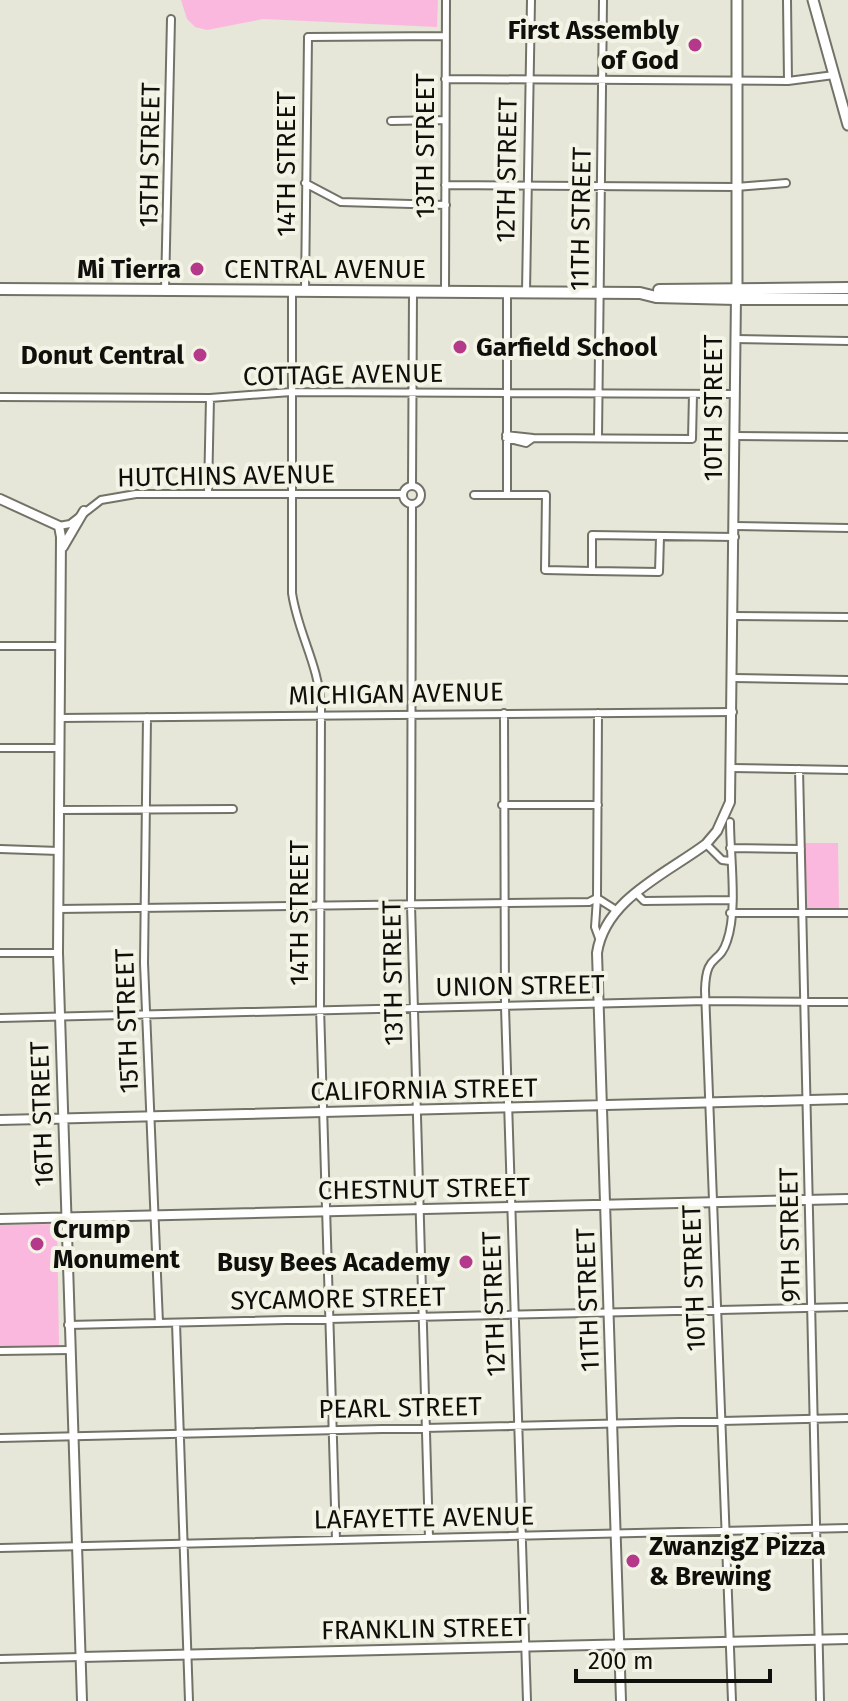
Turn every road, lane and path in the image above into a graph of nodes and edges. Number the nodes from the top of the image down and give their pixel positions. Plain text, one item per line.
1 (446, 0) edge
2 (531, 0) edge
3 (603, 0) edge
4 (737, 0) edge
5 (787, 0) edge
6 (813, 0) edge
7 (171, 19) dead end
8 (445, 36) junction
9 (834, 75) junction
10 (445, 79) junction
11 (602, 79) junction
12 (528, 80) junction
13 (737, 81) junction
14 (788, 81) junction
15 (445, 120) junction
16 (391, 121) dead end
17 (848, 125) edge
18 (305, 183) junction
19 (786, 183) dead end
20 (445, 185) junction
21 (527, 186) junction
22 (603, 186) junction
23 (736, 187) junction
24 (446, 205) junction
25 (848, 288) edge
26 (0, 289) edge
27 (165, 290) junction
28 (292, 291) junction
29 (305, 291) junction
30 (413, 291) junction
31 (445, 292) junction
32 (507, 292) junction
33 (526, 292) junction
34 (601, 292) junction
35 (736, 294) junction
36 (848, 299) edge
37 (735, 339) junction
38 (848, 341) edge
39 (291, 392) junction
40 (413, 392) junction
41 (506, 393) junction
42 (599, 393) junction
43 (693, 394) junction
44 (735, 394) junction
45 (0, 397) edge
46 (210, 398) junction
47 (735, 436) junction
48 (506, 437) junction
49 (848, 437) edge
50 (598, 438) junction
51 (412, 486) junction
52 (208, 493) junction
53 (291, 493) junction
54 (403, 494) junction
55 (474, 495) dead end
56 (507, 495) junction
57 (0, 499) edge
58 (412, 504) junction
59 (84, 511) junction
60 (59, 526) junction
61 (735, 526) junction
62 (848, 528) edge
63 (660, 537) junction
64 (735, 537) junction
65 (61, 552) junction
66 (592, 571) junction
67 (734, 616) junction
68 (848, 617) edge
69 (0, 646) edge
70 (60, 646) junction
71 (734, 678) junction
72 (848, 680) edge
73 (733, 712) junction
74 (504, 713) junction
75 (598, 713) junction
76 (320, 715) junction
77 (411, 715) junction
78 (147, 717) junction
79 (60, 718) junction
80 (0, 748) edge
81 (59, 748) junction
82 (732, 768) junction
83 (799, 769) junction
84 (848, 770) edge
85 (502, 805) junction
86 (598, 805) junction
87 (233, 809) dead end
88 (59, 810) junction
89 (145, 810) junction
90 (728, 819) junction
91 (706, 844) junction
92 (730, 848) junction
93 (0, 849) edge
94 (801, 849) junction
95 (59, 851) junction
96 (730, 861) junction
97 (636, 893) junction
98 (597, 898) junction
99 (730, 900) junction
100 (503, 903) junction
101 (319, 905) junction
102 (411, 905) junction
103 (58, 909) junction
104 (145, 909) junction
105 (616, 910) junction
106 (730, 913) junction
107 (803, 913) junction
108 (848, 913) edge
109 (599, 938) junction
110 (0, 953) edge
111 (58, 953) junction
112 (706, 1001) junction
113 (804, 1002) junction
114 (848, 1002) edge
115 (599, 1004) junction
116 (505, 1007) junction
117 (413, 1008) junction
118 (320, 1011) junction
119 (145, 1015) junction
120 (60, 1017) junction
121 (0, 1018) edge
122 (848, 1099) edge
123 (807, 1100) junction
124 (710, 1103) junction
125 (602, 1105) junction
126 (508, 1108) junction
127 (416, 1111) junction
128 (323, 1112) junction
129 (150, 1117) junction
130 (63, 1118) junction
131 (0, 1120) edge
132 (809, 1199) junction
133 (848, 1199) edge
134 (714, 1202) junction
135 (605, 1204) junction
136 (511, 1207) junction
137 (419, 1209) junction
138 (326, 1211) junction
139 (154, 1215) junction
140 (65, 1217) junction
141 (0, 1219) edge
142 (848, 1307) edge
143 (811, 1308) junction
144 (718, 1311) junction
145 (609, 1313) junction
146 (514, 1315) junction
147 (423, 1317) junction
148 (330, 1320) junction
149 (159, 1323) junction
150 (176, 1323) junction
151 (68, 1325) junction
152 (70, 1350) junction
153 (0, 1351) edge
154 (813, 1418) junction
155 (848, 1418) edge
156 (721, 1421) junction
157 (613, 1423) junction
158 (518, 1425) junction
159 (426, 1428) junction
160 (333, 1430) junction
161 (180, 1433) junction
162 (74, 1436) junction
163 (0, 1438) edge
164 (816, 1528) junction
165 (848, 1528) edge
166 (726, 1531) junction
167 (616, 1534) junction
168 (522, 1536) junction
169 (429, 1538) junction
170 (336, 1540) junction
171 (183, 1544) junction
172 (77, 1546) junction
173 (0, 1548) edge
174 (818, 1639) junction
175 (848, 1639) edge
176 (731, 1641) junction
177 (620, 1644) junction
178 (525, 1646) junction
179 (188, 1654) junction
180 (81, 1657) junction
181 (0, 1659) edge
182 (82, 1701) edge
183 (189, 1701) edge
184 (527, 1701) edge
185 (621, 1701) edge
186 (732, 1701) edge
187 (820, 1701) edge

1 - 8 street, 13TH STREET
2 - 12 street, 12TH STREET
3 - 11 street, 11TH STREET
4 - 13 main road, 10TH STREET
5 - 14 street
6 - 9 main road
7 - 27 street, 15TH STREET
8 - 10 street, 13TH STREET
8 - 18 street, 14TH STREET
9 - 14 street
9 - 17 main road
10 - 12 street
10 - 15 street, 13TH STREET
11 - 12 street
11 - 13 street
11 - 22 street, 11TH STREET
12 - 21 street, 12TH STREET
13 - 14 street
13 - 23 main road, 10TH STREET
15 - 16 street
15 - 20 street, 13TH STREET
18 - 24 street
18 - 29 street, 14TH STREET
19 - 23 street
20 - 21 street
20 - 24 street, 13TH STREET
21 - 22 street
21 - 33 street, 12TH STREET
22 - 23 street
22 - 34 street, 11TH STREET
23 - 35 main road, 10TH STREET
24 - 31 street, 13TH STREET
25 - 35 main road, CENTRAL AVENUE
26 - 27 main road, CENTRAL AVENUE
27 - 28 main road, CENTRAL AVENUE
28 - 29 main road, CENTRAL AVENUE
28 - 39 street, 14TH STREET
29 - 30 main road, CENTRAL AVENUE
30 - 31 main road, CENTRAL AVENUE
30 - 40 street
31 - 32 main road, CENTRAL AVENUE
32 - 33 main road, CENTRAL AVENUE
32 - 41 street
33 - 34 main road, CENTRAL AVENUE
34 - 35 main road, CENTRAL AVENUE
34 - 42 street, 11TH STREET
35 - 36 main road, CENTRAL AVENUE
35 - 37 street, 10TH STREET
37 - 38 street
37 - 44 street, 10TH STREET
39 - 40 street, COTTAGE AVENUE
39 - 46 street, COTTAGE AVENUE
39 - 53 street, 14TH STREET
40 - 41 street, COTTAGE AVENUE
40 - 51 street
41 - 42 street, COTTAGE AVENUE
41 - 48 street
42 - 43 street, COTTAGE AVENUE
42 - 50 street, 11TH STREET
43 - 44 street, COTTAGE AVENUE
43 - 50 street
44 - 47 street, 10TH STREET
45 - 46 street, COTTAGE AVENUE
46 - 52 street
47 - 49 street
47 - 61 street, 10TH STREET
48 - 50 street
48 - 56 street
51 - 54 street
51 - 58 street
52 - 53 street, HUTCHINS AVENUE
52 - 59 street, HUTCHINS AVENUE
53 - 54 street, HUTCHINS AVENUE
53 - 76 street, 14TH STREET
54 - 58 street
55 - 56 street
56 - 66 street
57 - 60 street
58 - 77 street, 13TH STREET
59 - 60 street, HUTCHINS AVENUE
59 - 65 street
60 - 65 street, 16TH STREET
61 - 62 street
61 - 64 street, 10TH STREET
63 - 64 street
63 - 66 street
63 - 66 street
64 - 67 street, 10TH STREET
65 - 70 street, 16TH STREET
67 - 68 street
67 - 71 street, 10TH STREET
69 - 70 street
70 - 79 street, 16TH STREET
71 - 72 street
71 - 73 street, 10TH STREET
73 - 75 street, MICHIGAN AVENUE
73 - 82 street, 10TH STREET
74 - 75 street, MICHIGAN AVENUE
74 - 77 street, MICHIGAN AVENUE
74 - 85 street, 12TH STREET
75 - 86 street, 11TH STREET
76 - 77 street, MICHIGAN AVENUE
76 - 78 street, MICHIGAN AVENUE
76 - 101 street, 14TH STREET
77 - 102 street, 13TH STREET
78 - 79 street, MICHIGAN AVENUE
78 - 89 street, 15TH STREET
79 - 81 street, 16TH STREET
80 - 81 street
81 - 88 street, 16TH STREET
82 - 83 street
82 - 90 street, 10TH STREET
83 - 84 street
83 - 94 street, 9TH STREET
85 - 86 street
85 - 100 street, 12TH STREET
86 - 98 street, 11TH STREET
87 - 89 street
88 - 89 street
88 - 95 street, 16TH STREET
89 - 104 street, 15TH STREET
90 - 91 street
90 - 92 street, 10TH STREET
91 - 96 street
91 - 97 street
92 - 94 street
92 - 96 street, 10TH STREET
93 - 95 street
94 - 107 street, 9TH STREET
95 - 103 street, 16TH STREET
96 - 99 street, 10TH STREET
97 - 99 street
97 - 105 street
98 - 100 street
98 - 105 street
98 - 109 street, 11TH STREET
99 - 106 street, 10TH STREET
100 - 102 street
100 - 116 street, 12TH STREET
101 - 102 street
101 - 104 street
101 - 118 street, 14TH STREET
102 - 117 street, 13TH STREET
103 - 104 street
103 - 111 street, 16TH STREET
104 - 119 street, 15TH STREET
105 - 109 street
106 - 107 street
106 - 112 street, 10TH STREET
107 - 108 street
107 - 113 street, 9TH STREET
109 - 115 street, 11TH STREET
110 - 111 street
111 - 120 street, 16TH STREET
112 - 113 street, UNION STREET
112 - 115 street, UNION STREET
112 - 124 street, 10TH STREET
113 - 114 street, UNION STREET
113 - 123 street, 9TH STREET
115 - 116 street, UNION STREET
115 - 125 street, 11TH STREET
116 - 117 street, UNION STREET
116 - 126 street, 12TH STREET
117 - 118 street, UNION STREET
117 - 127 street, 13TH STREET
118 - 119 street, UNION STREET
118 - 128 street, 14TH STREET
119 - 120 street, UNION STREET
119 - 129 street, 15TH STREET
120 - 121 street, UNION STREET
120 - 130 street, 16TH STREET
122 - 123 street, CALIFORNIA STREET
123 - 124 street, CALIFORNIA STREET
123 - 132 street, 9TH STREET
124 - 125 street, CALIFORNIA STREET
124 - 134 street, 10TH STREET
125 - 126 street, CALIFORNIA STREET
125 - 135 street, 11TH STREET
126 - 127 street, CALIFORNIA STREET
126 - 136 street, 12TH STREET
127 - 128 street, CALIFORNIA STREET
127 - 137 street, 13TH STREET
128 - 129 street, CALIFORNIA STREET
128 - 138 street, 14TH STREET
129 - 130 street, CALIFORNIA STREET
129 - 139 street, 15TH STREET
130 - 131 street, CALIFORNIA STREET
130 - 140 street, 16TH STREET
132 - 133 street, CHESTNUT STREET
132 - 134 street, CHESTNUT STREET
132 - 143 street, 9TH STREET
134 - 135 street, CHESTNUT STREET
134 - 144 street, 10TH STREET
135 - 136 street, CHESTNUT STREET
135 - 145 street, 11TH STREET
136 - 137 street, CHESTNUT STREET
136 - 146 street, 12TH STREET
137 - 138 street, CHESTNUT STREET
137 - 147 street, 13TH STREET
138 - 139 street, CHESTNUT STREET
138 - 148 street, 14TH STREET
139 - 140 street, CHESTNUT STREET
139 - 149 street, 15TH STREET
140 - 141 street, CHESTNUT STREET
140 - 151 street, 16TH STREET
142 - 143 street, SYCAMORE STREET
143 - 144 street, SYCAMORE STREET
143 - 154 street, 9TH STREET
144 - 145 street, SYCAMORE STREET
144 - 156 street, 10TH STREET
145 - 146 street, SYCAMORE STREET
145 - 157 street, 11TH STREET
146 - 147 street, SYCAMORE STREET
146 - 158 street, 12TH STREET
147 - 148 street, SYCAMORE STREET
147 - 159 street, 13TH STREET
148 - 150 street, SYCAMORE STREET
148 - 160 street, 14TH STREET
149 - 150 street, SYCAMORE STREET
149 - 151 street, SYCAMORE STREET
150 - 161 street
151 - 152 street, 16TH STREET
152 - 153 street
152 - 162 street, 16TH STREET
154 - 155 street, PEARL STREET
154 - 156 street, PEARL STREET
154 - 164 street, 9TH STREET
156 - 157 street, PEARL STREET
156 - 166 street, 10TH STREET
157 - 158 street, PEARL STREET
157 - 167 street, 11TH STREET
158 - 159 street, PEARL STREET
158 - 168 street, 12TH STREET
159 - 160 street, PEARL STREET
159 - 169 street, 13TH STREET
160 - 161 street, PEARL STREET
160 - 170 street, 14TH STREET
161 - 162 street, PEARL STREET
161 - 171 street
162 - 163 street, PEARL STREET
162 - 172 street, 16TH STREET
164 - 165 street, LAFAYETTE AVENUE
164 - 166 street, LAFAYETTE AVENUE
164 - 174 street, 9TH STREET
166 - 167 street, LAFAYETTE AVENUE
166 - 176 street, 10TH STREET
167 - 168 street, LAFAYETTE AVENUE
167 - 177 street, 11TH STREET
168 - 169 street, LAFAYETTE AVENUE
168 - 178 street, 12TH STREET
169 - 170 street, LAFAYETTE AVENUE
170 - 171 street, LAFAYETTE AVENUE
171 - 172 street, LAFAYETTE AVENUE
171 - 179 street
172 - 173 street, LAFAYETTE AVENUE
172 - 180 street, 16TH STREET
174 - 175 street, FRANKLIN STREET
174 - 176 street, FRANKLIN STREET
174 - 187 street, 9TH STREET
176 - 177 street, FRANKLIN STREET
176 - 186 street, 10TH STREET
177 - 178 street, FRANKLIN STREET
177 - 185 street, 11TH STREET
178 - 179 street, FRANKLIN STREET
178 - 184 street, 12TH STREET
179 - 180 street, FRANKLIN STREET
179 - 183 street
180 - 181 street, FRANKLIN STREET
180 - 182 street, 16TH STREET

